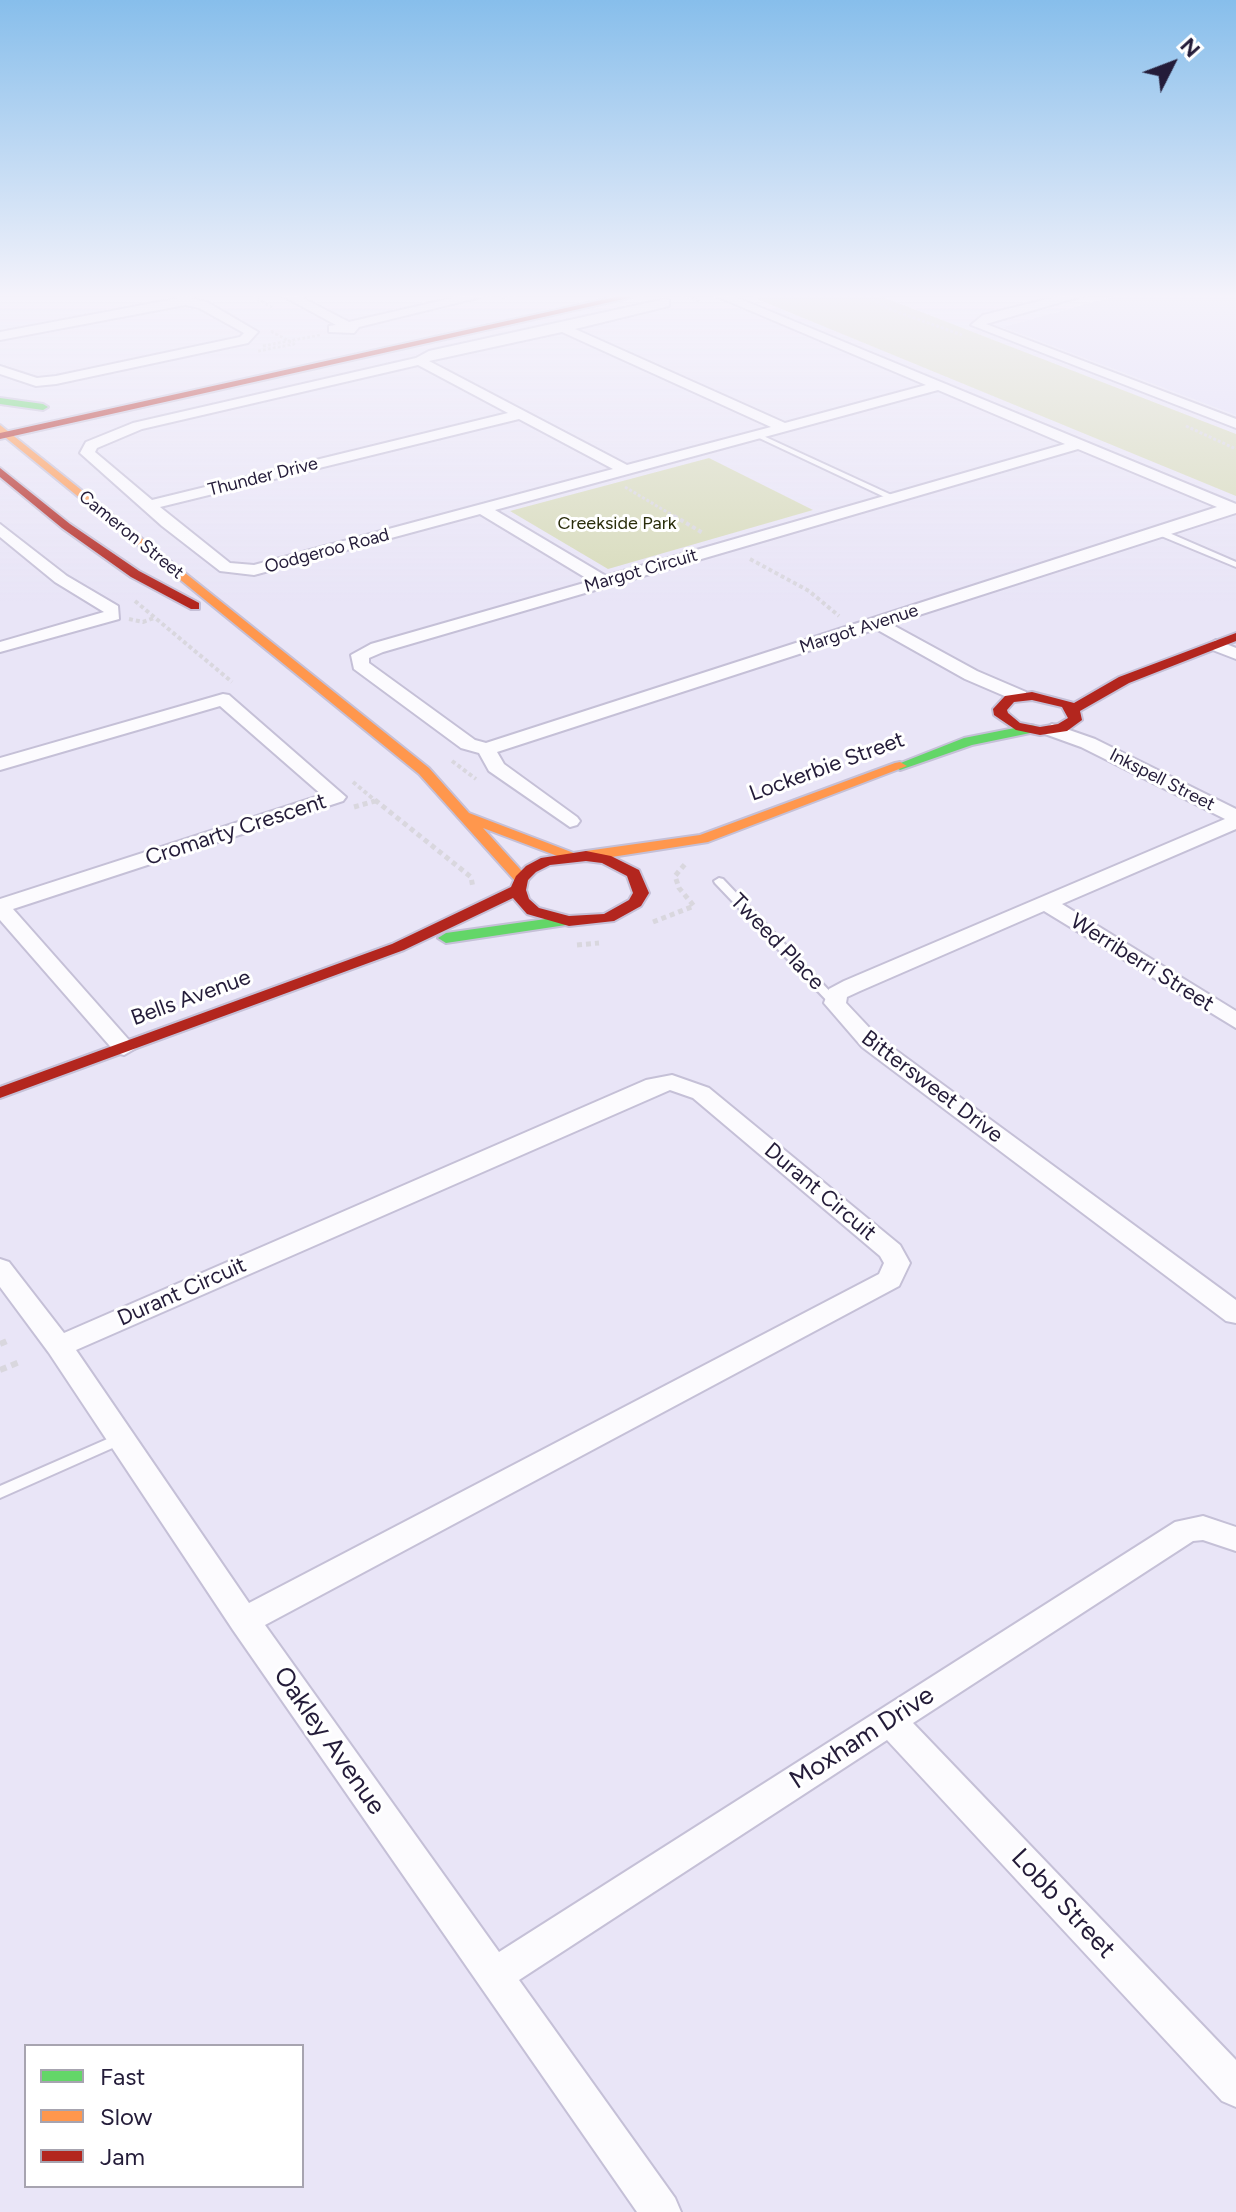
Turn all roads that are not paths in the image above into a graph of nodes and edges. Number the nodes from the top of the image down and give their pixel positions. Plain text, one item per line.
1 (82, 397) edge
2 (178, 397) edge
3 (260, 397) edge
4 (486, 397) edge
5 (717, 397) edge
6 (898, 397) edge
7 (966, 397) edge
8 (1166, 397) edge
9 (0, 401) edge
10 (139, 406) junction
11 (43, 407) junction
12 (518, 415) junction
13 (0, 417) edge
14 (1236, 424) edge
15 (785, 428) junction
16 (3, 433) edge
17 (757, 435) junction
18 (1079, 444) junction
19 (32, 454) junction
20 (0, 471) edge
21 (627, 471) junction
22 (0, 483) edge
23 (29, 495) junction
24 (894, 498) junction
25 (149, 505) junction
26 (1233, 508) edge
27 (484, 510) junction
28 (0, 529) edge
29 (1157, 531) junction
30 (1236, 565) edge
31 (604, 582) junction
32 (877, 623) junction
33 (1236, 637) edge
34 (262, 642) junction
35 (1216, 645) junction
36 (0, 647) edge
37 (1236, 654) edge
38 (1124, 680) junction
39 (1045, 697) junction
40 (1008, 705) junction
41 (1074, 715) junction
42 (1030, 729) junction
43 (1052, 730) junction
44 (969, 741) junction
45 (1088, 743) junction
46 (486, 749) junction
47 (0, 764) edge
48 (461, 814) junction
49 (1236, 820) edge
50 (570, 821) dead end
51 (703, 839) junction
52 (579, 856) junction
53 (652, 875) junction
54 (719, 881) dead end
55 (520, 884) junction
56 (1047, 904) junction
57 (0, 906) edge
58 (569, 921) junction
59 (398, 947) junction
60 (835, 1003) junction
61 (1236, 1021) edge
62 (124, 1048) junction
63 (0, 1093) edge
64 (0, 1268) edge
65 (1236, 1314) edge
66 (59, 1346) junction
67 (121, 1438) junction
68 (0, 1492) edge
69 (1236, 1539) edge
70 (244, 1621) junction
71 (889, 1720) junction
72 (496, 1975) junction
73 (1236, 2088) edge
74 (661, 2212) edge

1 - 11 street
2 - 10 street
3 - 25 street, Oodgeroo Road
4 - 12 street
5 - 15 street
6 - 15 street, Oodgeroo Road
7 - 18 street
8 - 14 street
9 - 11 street
10 - 16 street
10 - 19 street
11 - 13 street
12 - 21 street
12 - 25 street, Thunder Drive
15 - 17 street, Oodgeroo Road
16 - 19 street, Cameron Street
17 - 21 street, Oodgeroo Road
17 - 24 lane
18 - 24 street, Margot Circuit
18 - 26 street
19 - 34 street, Cameron Street
20 - 23 street, Cameron Street
21 - 27 street, Oodgeroo Road
22 - 23 street
23 - 34 street, Cameron Street
24 - 31 street, Margot Circuit
25 - 27 street, Oodgeroo Road
26 - 29 street, Margot Avenue
27 - 31 street
28 - 36 street
29 - 30 lane
29 - 32 street, Margot Avenue
31 - 46 street, Margot Circuit
32 - 40 street
32 - 46 street, Margot Avenue
33 - 35 street
34 - 48 street, Cameron Street
35 - 37 street
35 - 38 street
38 - 39 street
38 - 41 street
39 - 40 street
39 - 41 street
40 - 42 street
40 - 44 street
41 - 43 street
41 - 45 street
42 - 43 street
42 - 44 street
43 - 45 street, Inkspell Street
44 - 51 street, Lockerbie Street
45 - 49 street, Inkspell Street
46 - 50 street
47 - 57 street, Cromarty Crescent
48 - 52 street
48 - 55 street, Cameron Street
49 - 56 street
51 - 52 street
51 - 53 street
52 - 53 street
52 - 55 street
53 - 58 street
54 - 60 lane, Tweed Place
55 - 58 street, Cameron Street
55 - 59 street
56 - 60 street
56 - 61 street, Werriberri Street
57 - 62 street
58 - 59 street
59 - 62 street, Bells Avenue
60 - 65 street, Bittersweet Drive
62 - 63 street, Bells Avenue
64 - 66 street, Oakley Avenue
66 - 67 street, Oakley Avenue
66 - 70 street, Durant Circuit
67 - 68 lane
67 - 70 street, Oakley Avenue
69 - 71 street, Moxham Drive
70 - 72 street, Oakley Avenue
71 - 72 street, Moxham Drive
71 - 73 street, Lobb Street
72 - 74 street, Oakley Avenue

